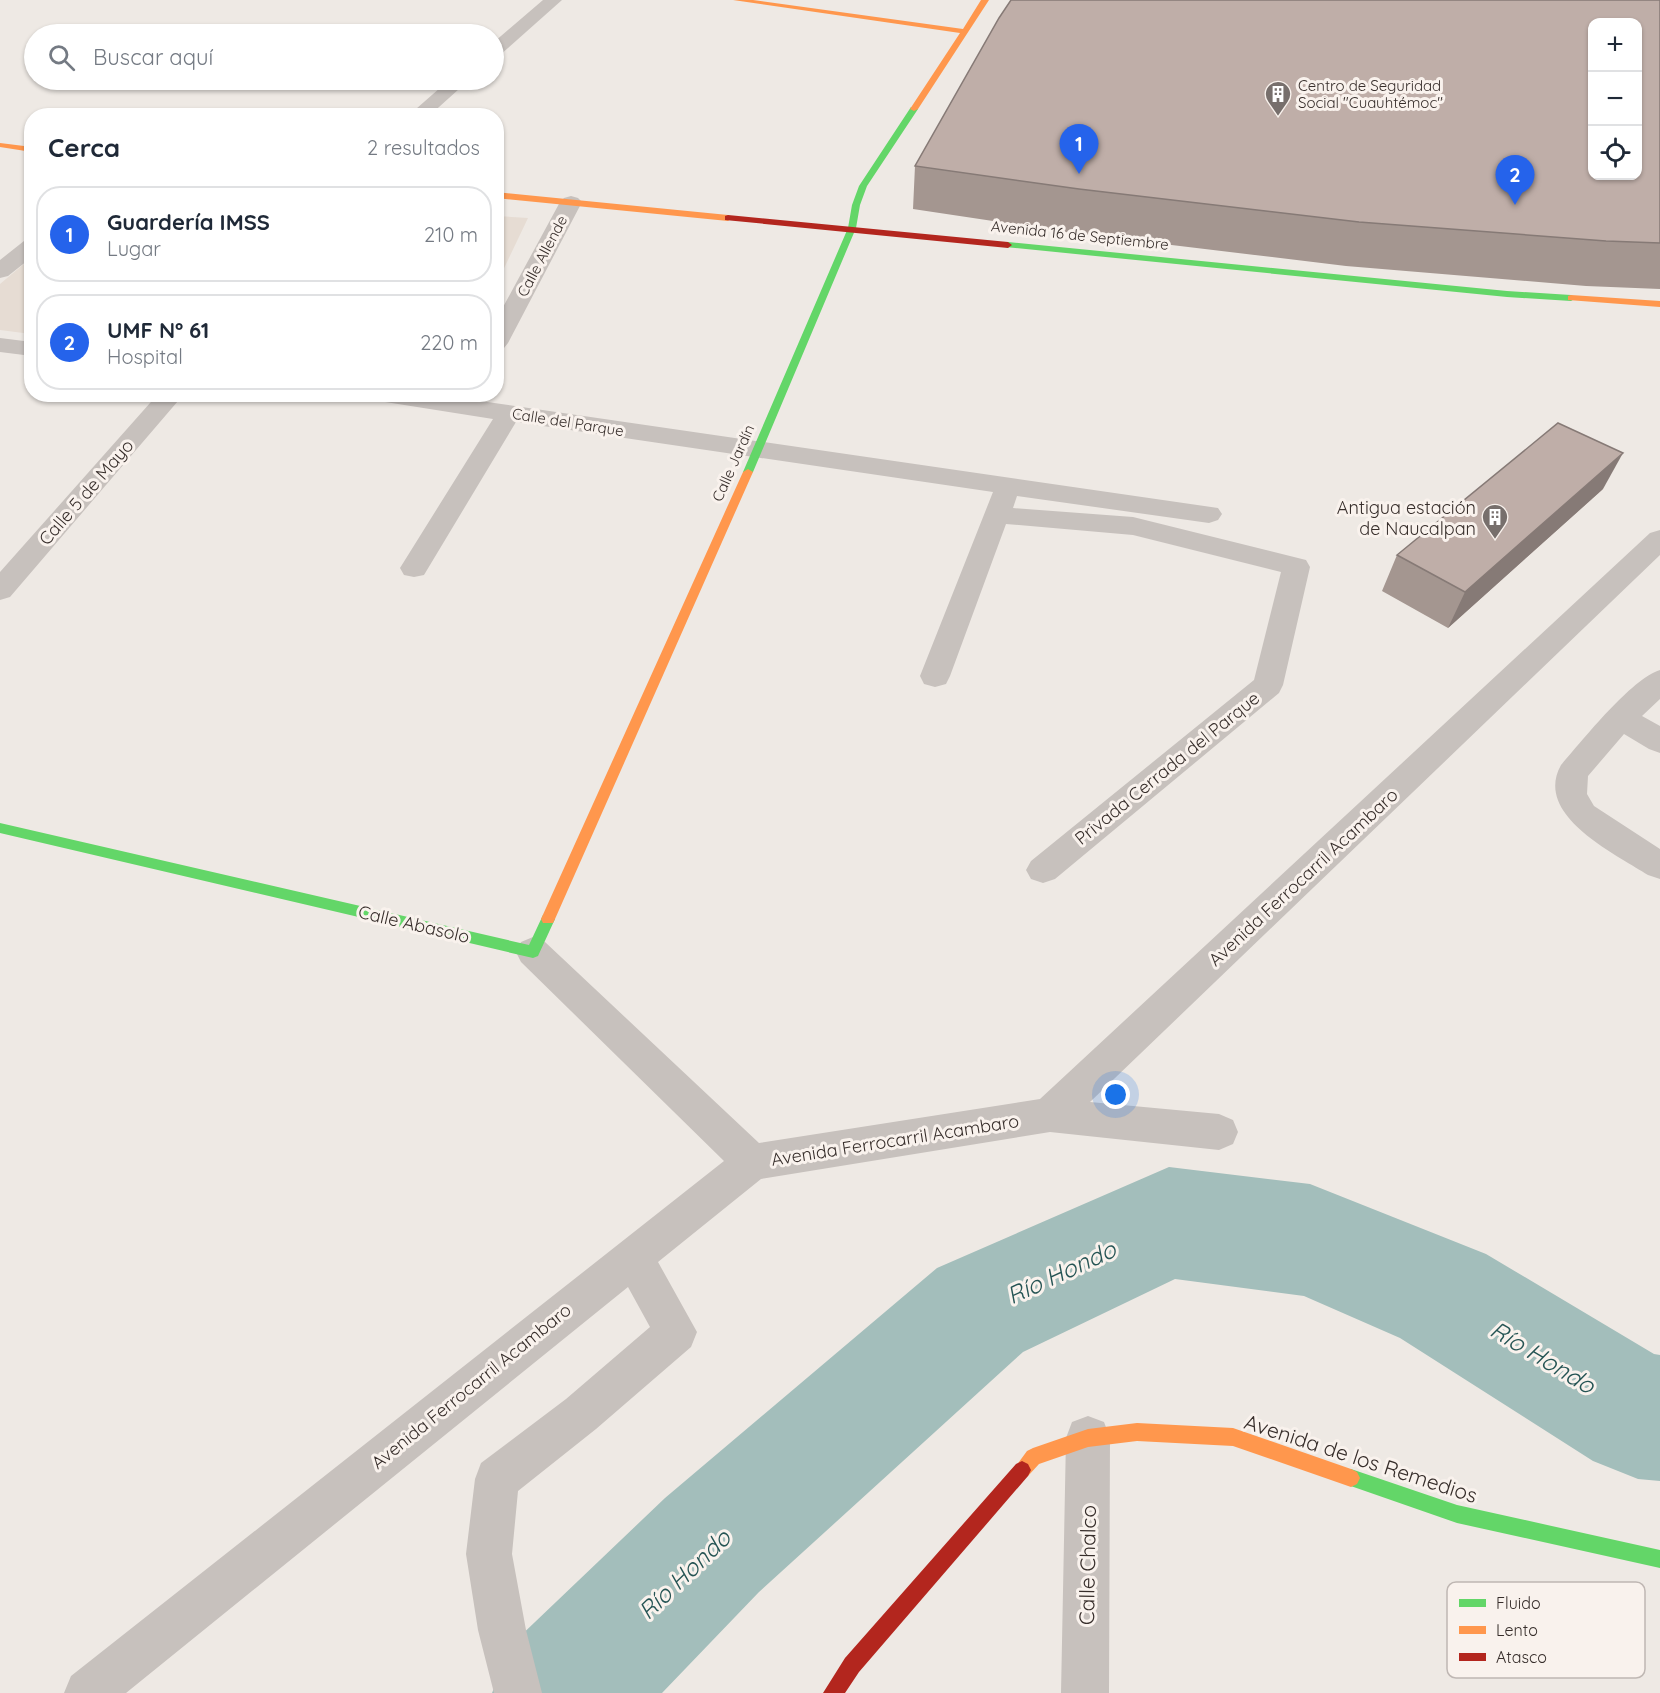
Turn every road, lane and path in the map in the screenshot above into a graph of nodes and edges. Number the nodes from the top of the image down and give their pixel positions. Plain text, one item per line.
1 (553, 0) edge
2 (737, 0) edge
3 (985, 0) edge
4 (963, 31) junction
5 (504, 42) edge
6 (448, 90) edge
7 (427, 108) edge
8 (0, 145) edge
9 (24, 149) edge
10 (504, 196) edge
11 (572, 202) junction
12 (852, 228) junction
13 (24, 252) edge
14 (0, 271) edge
15 (1660, 304) edge
16 (504, 328) edge
17 (0, 345) edge
18 (24, 349) edge
19 (165, 402) edge
20 (473, 402) edge
21 (509, 413) junction
22 (757, 451) junction
23 (1008, 485) junction
24 (1209, 514) dead end
25 (997, 515) junction
26 (1660, 539) edge
27 (414, 568) dead end
28 (0, 590) edge
29 (935, 676) dead end
30 (1660, 681) edge
31 (1621, 718) junction
32 (1660, 741) edge
33 (0, 828) edge
34 (1660, 866) edge
35 (1043, 870) dead end
36 (533, 952) junction
37 (1050, 1115) junction
38 (1219, 1132) dead end
39 (752, 1162) junction
40 (633, 1257) junction
41 (1088, 1438) junction
42 (1660, 1559) edge
43 (514, 1681) edge
44 (88, 1693) edge
45 (833, 1693) edge
46 (1085, 1693) edge

1 - 5 street
2 - 4 street
3 - 4 street, Calle Jardín
4 - 12 street, Calle Jardín
6 - 7 street
8 - 9 street
10 - 11 street, Avenida 16 de Septiembre
11 - 12 street, Avenida 16 de Septiembre
11 - 16 street, Calle Allende
12 - 15 street, Avenida 16 de Septiembre
12 - 22 street, Calle Jardín
13 - 14 street
17 - 18 street
19 - 28 street, Calle 5 de Mayo
20 - 21 street, Calle del Parque
21 - 22 street, Calle del Parque
21 - 27 street
22 - 23 street
22 - 36 street, Calle Jardín
23 - 24 street
23 - 25 street
25 - 29 street
25 - 35 street, Privada Cerrada del Parque
26 - 37 street, Avenida Ferrocarril Acambaro
30 - 31 street
31 - 32 street
31 - 34 street
33 - 36 street, Calle Abasolo
36 - 39 street
37 - 38 street
37 - 39 street, Avenida Ferrocarril Acambaro
39 - 40 street, Avenida Ferrocarril Acambaro
40 - 43 street
40 - 44 street, Avenida Ferrocarril Acambaro
41 - 42 street, Avenida de los Remedios
41 - 45 street, Avenida de los Remedios
41 - 46 street, Calle Chalco

